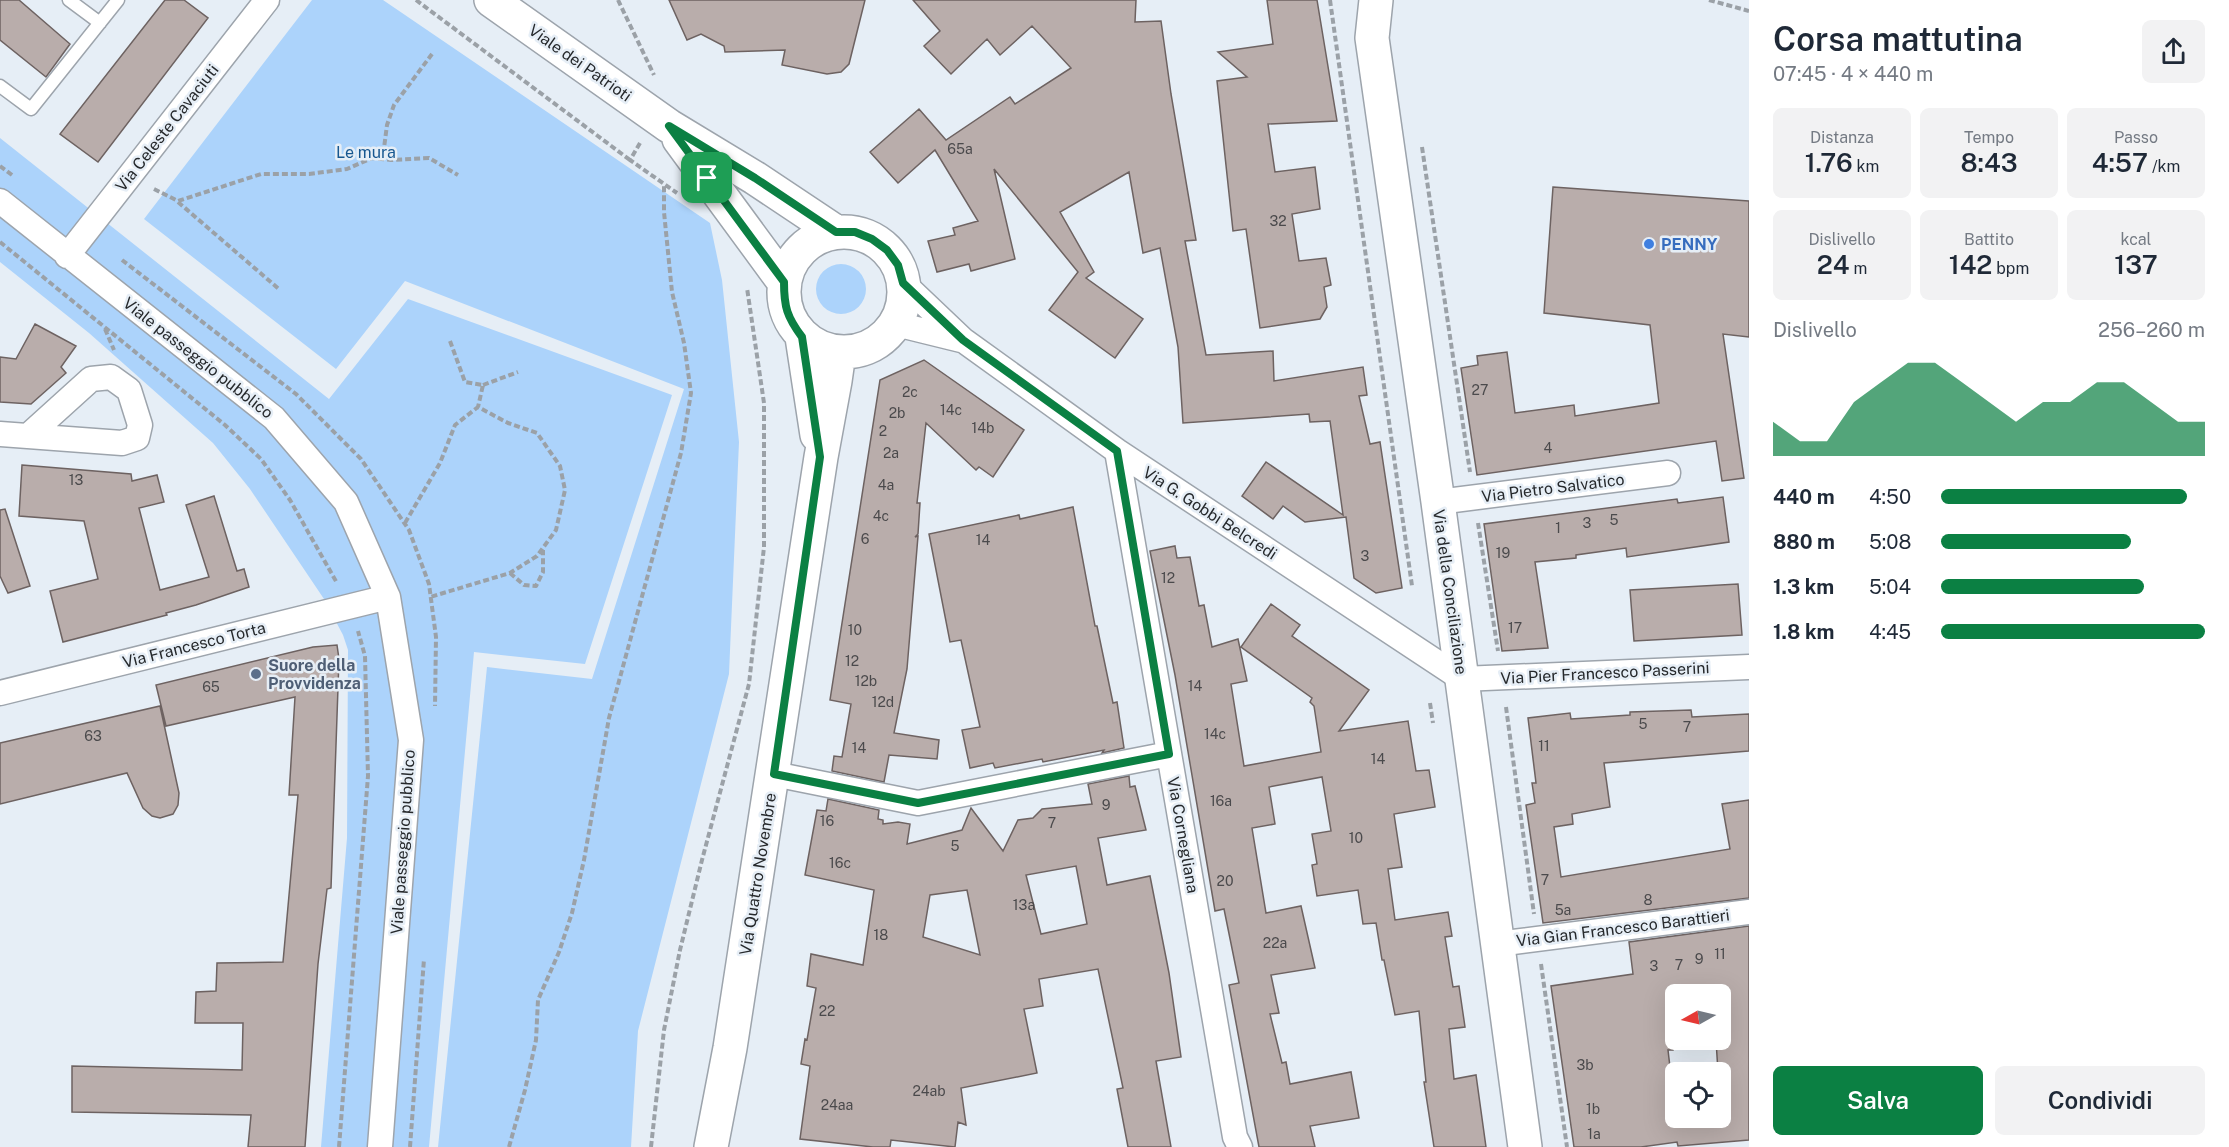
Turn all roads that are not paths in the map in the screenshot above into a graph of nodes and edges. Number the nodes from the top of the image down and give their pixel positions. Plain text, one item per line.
1 (69, 0) edge
2 (118, 0) edge
3 (267, 0) edge
4 (491, 0) edge
5 (1353, 0) edge
6 (1376, 0) edge
7 (100, 23) junction
8 (1372, 38) junction
9 (0, 86) edge
10 (669, 126) junction
11 (0, 201) edge
12 (836, 232) junction
13 (67, 256) junction
14 (784, 282) junction
15 (903, 283) junction
16 (896, 324) junction
17 (802, 337) junction
18 (963, 340) junction
19 (839, 353) junction
20 (0, 434) edge
21 (28, 436) dead end
22 (1117, 451) junction
23 (820, 457) junction
24 (1668, 473) dead end
25 (1438, 502) junction
26 (388, 597) junction
27 (1749, 667) edge
28 (1462, 679) junction
29 (0, 693) edge
30 (1169, 754) junction
31 (774, 774) junction
32 (1749, 912) edge
33 (1497, 944) junction
34 (380, 1147) edge
35 (711, 1147) edge
36 (1240, 1147) edge
37 (1525, 1147) edge

1 - 7 lane
2 - 7 lane
3 - 13 street, Via Celeste Cavaciuti
4 - 10 main road, Viale dei Patrioti
5 - 8 main road
6 - 8 main road
7 - 9 lane
8 - 25 main road, Via della Conciliazione
10 - 12 main road, Viale dei Patrioti
10 - 14 main road, Viale dei Patrioti
11 - 13 street, Viale passeggio pubblico
12 - 14 main road
12 - 15 main road, Viale dei Patrioti
13 - 26 street, Viale passeggio pubblico
14 - 17 main road
15 - 16 main road
15 - 18 street, Via G. Gobbi Belcredi
16 - 18 street, Via G. Gobbi Belcredi
16 - 19 main road
17 - 19 main road
17 - 23 main road, Via Quattro Novembre
18 - 22 street, Via G. Gobbi Belcredi
19 - 23 main road, Via Quattro Novembre
20 - 21 street
22 - 28 street, Via G. Gobbi Belcredi
22 - 30 street, Via Cornegliana
23 - 31 main road, Via Quattro Novembre
24 - 25 street, Via Pietro Salvatico
25 - 28 main road, Via della Conciliazione
26 - 29 street, Via Francesco Torta
26 - 34 street, Viale passeggio pubblico
27 - 28 street, Via Pier Francesco Passerini
28 - 33 main road, Via della Conciliazione
30 - 31 street
30 - 36 street, Via Cornegliana
31 - 35 main road, Via Quattro Novembre
32 - 33 street, Via Gian Francesco Barattieri
33 - 37 main road, Via della Conciliazione

